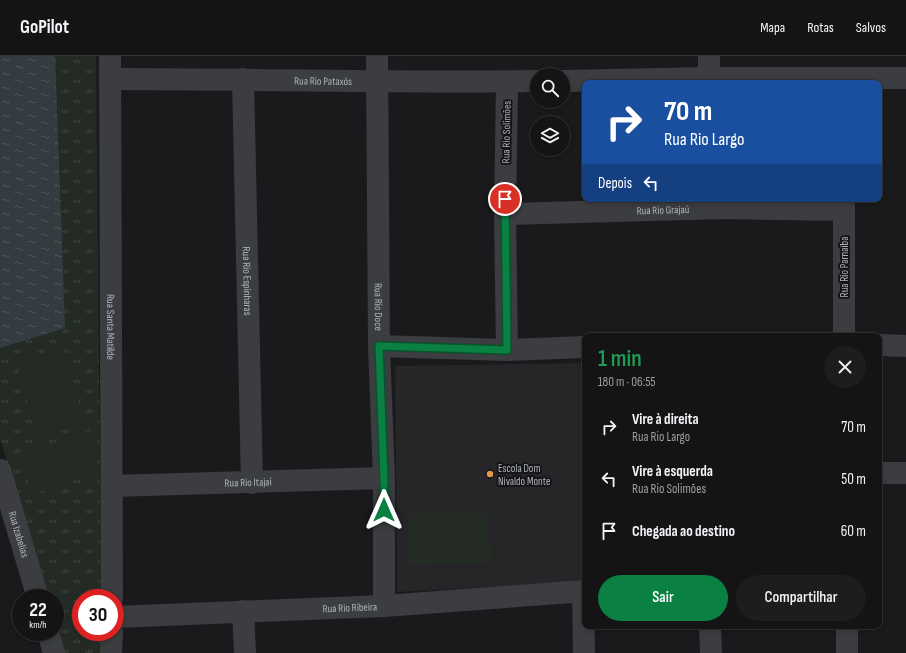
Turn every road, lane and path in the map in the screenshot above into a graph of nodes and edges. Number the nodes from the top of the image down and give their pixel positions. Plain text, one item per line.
1 (110, 56) edge
2 (377, 56) edge
3 (709, 56) edge
4 (709, 78) junction
5 (906, 78) edge
6 (110, 79) junction
7 (243, 79) junction
8 (612, 80) edge
9 (800, 80) edge
10 (866, 80) edge
11 (530, 81) edge
12 (570, 81) edge
13 (582, 81) edge
14 (377, 82) junction
15 (507, 82) junction
16 (844, 205) edge
17 (505, 214) junction
18 (844, 333) edge
19 (882, 345) edge
20 (379, 346) junction
21 (906, 346) edge
22 (582, 347) edge
23 (507, 350) junction
24 (0, 470) edge
25 (882, 473) edge
26 (906, 473) edge
27 (384, 478) junction
28 (252, 483) junction
29 (112, 486) junction
30 (35, 589) edge
31 (112, 589) edge
32 (582, 591) edge
33 (384, 606) junction
34 (244, 611) junction
35 (124, 617) edge
36 (584, 629) edge
37 (710, 629) edge
38 (847, 629) edge
39 (51, 641) edge
40 (112, 641) edge
41 (54, 653) edge
42 (111, 653) edge
43 (244, 653) edge
44 (584, 653) edge
45 (711, 653) edge
46 (847, 653) edge

1 - 6 street, Rua Santa Matilde
2 - 14 street, Rua Rio Doce
3 - 4 street
4 - 8 street
4 - 9 street
5 - 10 street
6 - 7 street, Rua Rio Pataxós
6 - 29 street, Rua Santa Matilde
7 - 14 street, Rua Rio Pataxós
7 - 28 street, Rua Rio Espinharas
11 - 15 street, Rua Rio Pataxós
12 - 13 street
14 - 15 street, Rua Rio Pataxós
14 - 20 street, Rua Rio Doce
15 - 17 street, Rua Rio Solimões
16 - 17 street, Rua Rio Grajaú
16 - 18 street, Rua Rio Parnaíba
17 - 23 street, Rua Rio Solimões
19 - 21 street
20 - 23 street
20 - 27 street, Rua Rio Doce
22 - 23 street
24 - 30 street, Rua Izabelias
25 - 26 street
27 - 28 street, Rua Rio Itajaí
27 - 33 street, Rua Rio Doce
28 - 29 street, Rua Rio Itajaí
29 - 31 street, Rua Santa Matilde
32 - 33 street, Rua Rio Ribeira
33 - 34 street, Rua Rio Ribeira
34 - 35 street, Rua Rio Ribeira
34 - 43 street
36 - 44 street
37 - 45 street
38 - 46 street
39 - 41 street
40 - 42 street

